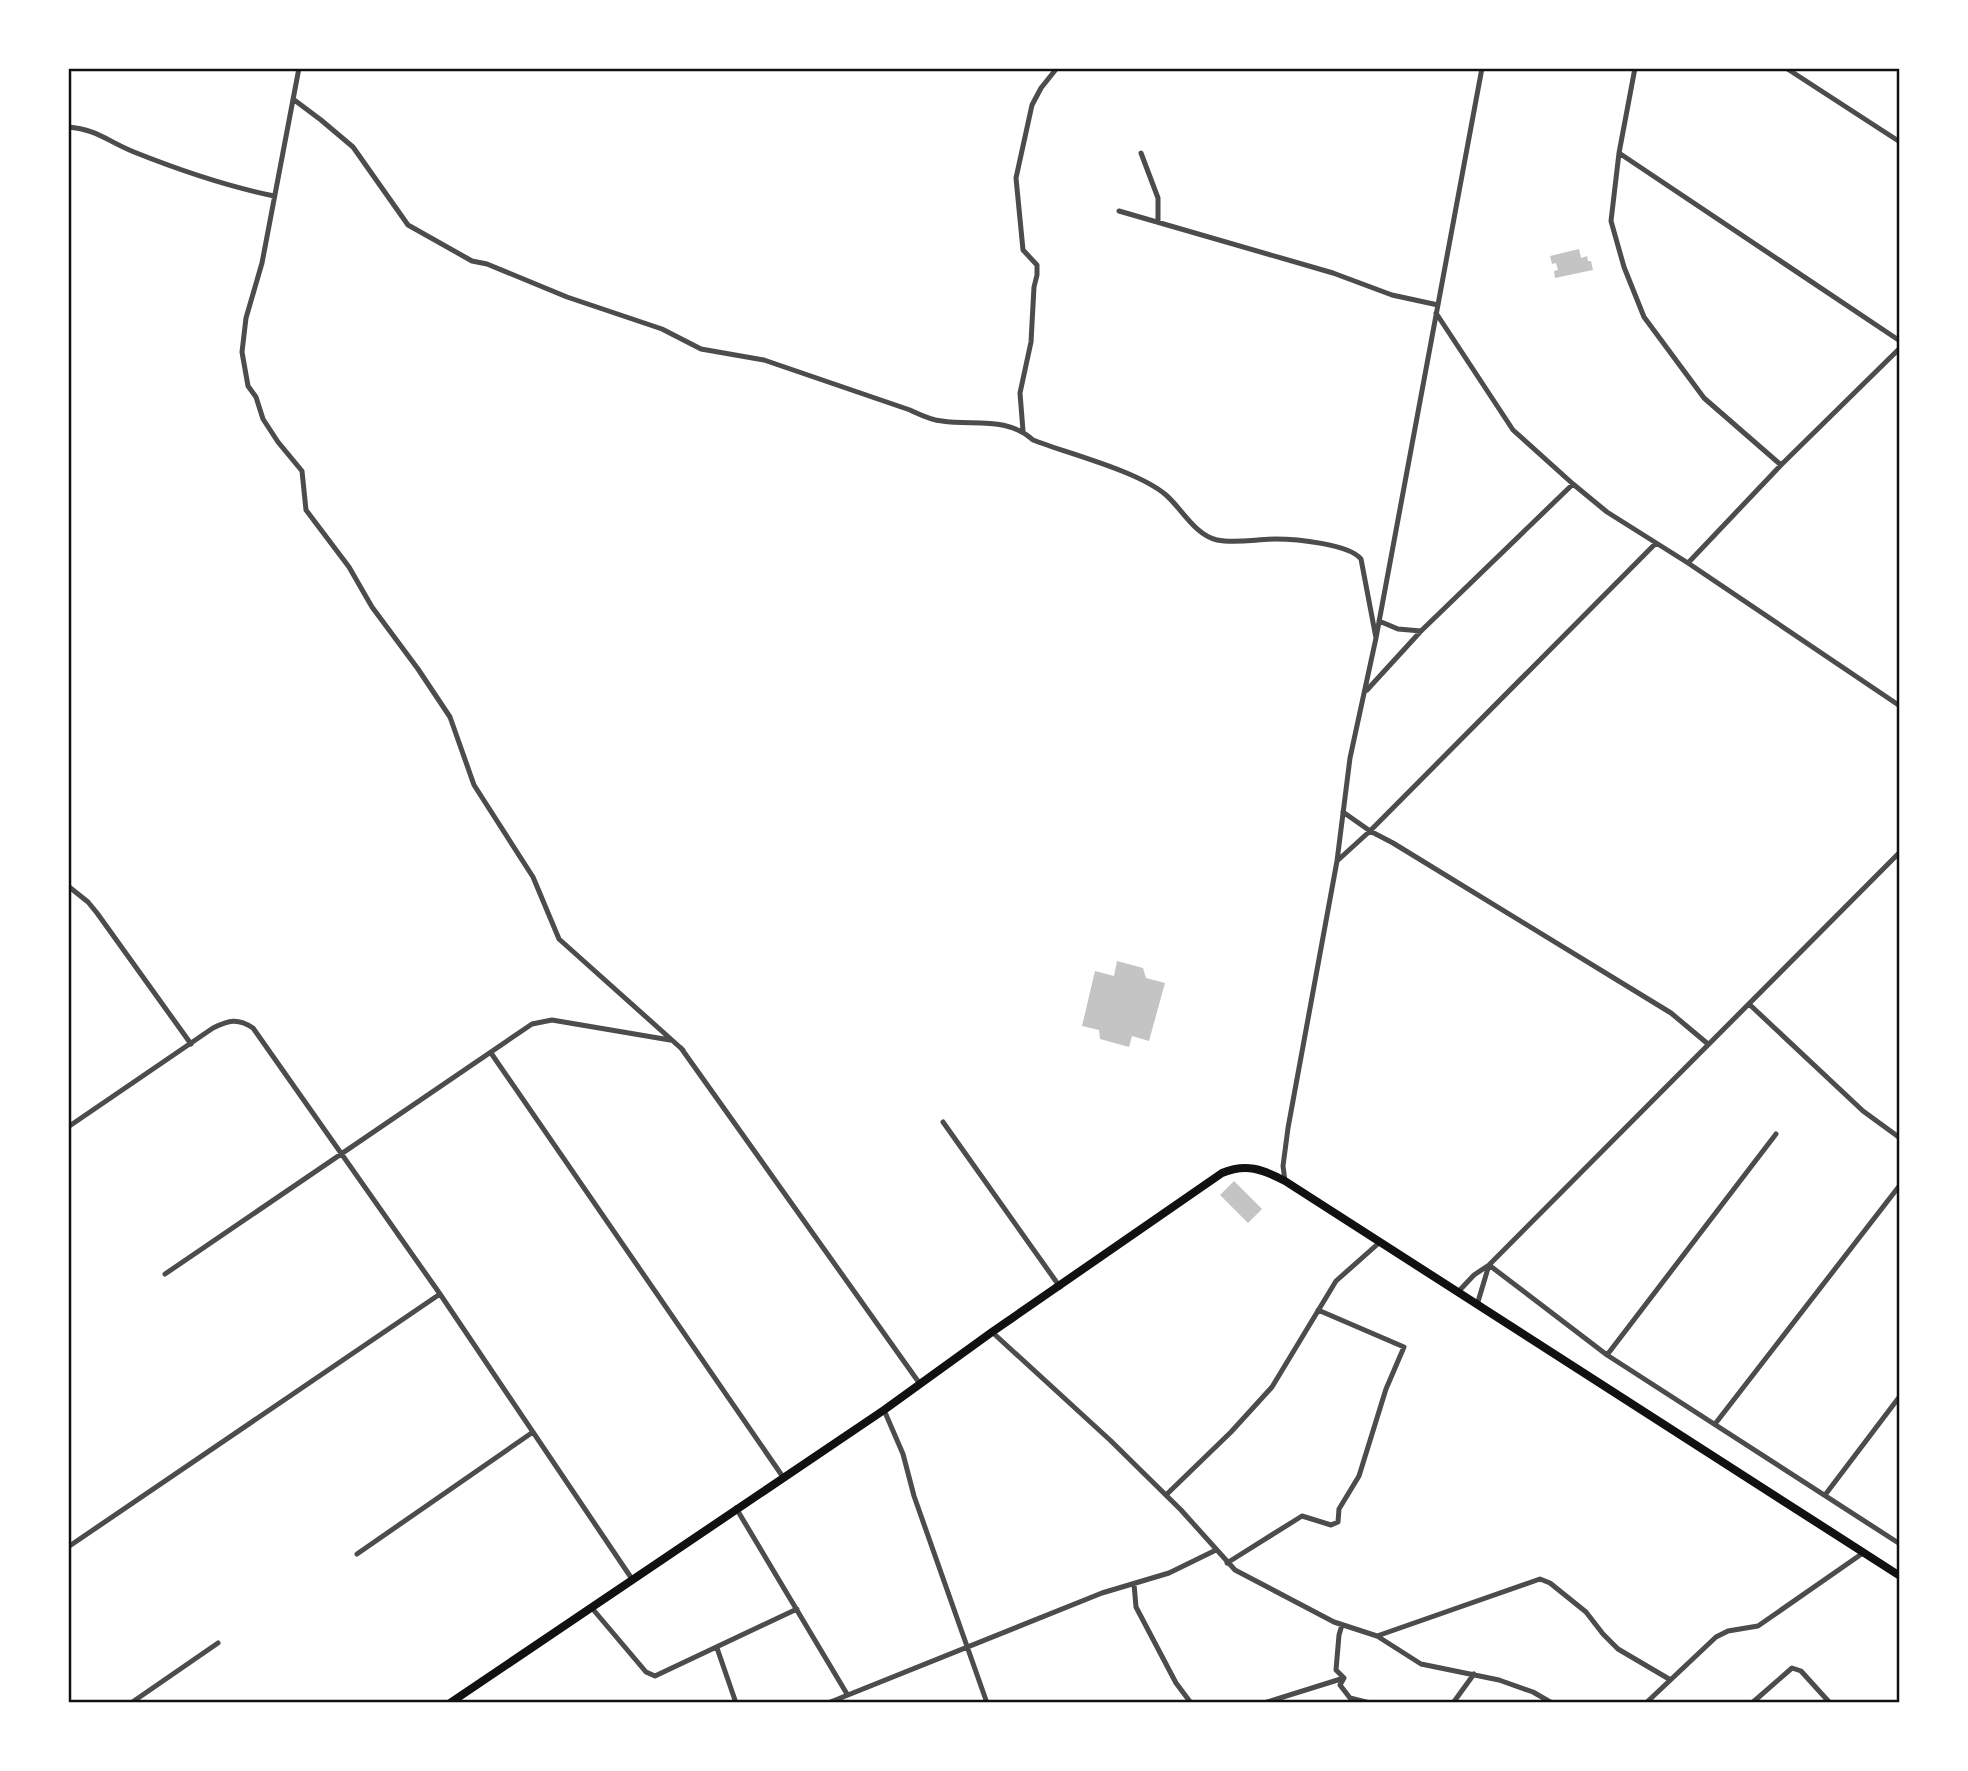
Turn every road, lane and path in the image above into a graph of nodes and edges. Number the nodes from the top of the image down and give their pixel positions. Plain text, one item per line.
1 (299, 68) edge
2 (1057, 68) edge
3 (1482, 68) edge
4 (1635, 68) edge
5 (1786, 68) edge
6 (293, 99) junction
7 (68, 127) edge
8 (1900, 142) edge
9 (1140, 153) dead end
10 (1619, 153) junction
11 (274, 196) junction
12 (1119, 211) dead end
13 (1158, 222) junction
14 (1438, 305) junction
15 (1436, 313) junction
16 (1900, 341) edge
17 (1900, 348) edge
18 (1023, 431) junction
19 (1781, 465) junction
20 (1573, 484) junction
21 (1656, 544) junction
22 (1688, 563) junction
23 (1379, 621) junction
24 (1421, 631) junction
25 (1377, 638) junction
26 (1366, 692) junction
27 (1900, 706) edge
28 (1343, 812) junction
29 (1370, 831) junction
30 (1900, 852) edge
31 (1337, 861) junction
32 (68, 886) edge
33 (1749, 1004) junction
34 (191, 1044) junction
35 (1708, 1044) junction
36 (683, 1050) junction
37 (491, 1053) junction
38 (943, 1122) dead end
39 (68, 1127) edge
40 (1776, 1134) dead end
41 (1900, 1138) edge
42 (343, 1154) junction
43 (1284, 1181) junction
44 (1900, 1185) edge
45 (1380, 1242) junction
46 (1489, 1265) junction
47 (165, 1274) dead end
48 (1059, 1287) junction
49 (1457, 1293) junction
50 (440, 1294) junction
51 (1477, 1306) junction
52 (1318, 1310) junction
53 (992, 1332) junction
54 (1607, 1355) junction
55 (920, 1384) junction
56 (1900, 1396) edge
57 (884, 1410) junction
58 (1715, 1424) junction
59 (533, 1432) junction
60 (783, 1477) junction
61 (1166, 1495) junction
62 (1825, 1495) junction
63 (736, 1508) junction
64 (1900, 1544) edge
65 (68, 1547) edge
66 (1216, 1550) junction
67 (1863, 1553) junction
68 (357, 1554) dead end
69 (1227, 1563) junction
70 (1900, 1576) edge
71 (632, 1579) junction
72 (1134, 1584) junction
73 (591, 1607) junction
74 (797, 1609) junction
75 (1342, 1625) junction
76 (1377, 1636) junction
77 (218, 1643) dead end
78 (967, 1645) junction
79 (717, 1648) junction
80 (1474, 1674) junction
81 (1344, 1678) junction
82 (1669, 1679) junction
83 (847, 1694) junction
84 (131, 1703) edge
85 (450, 1703) edge
86 (736, 1703) edge
87 (828, 1703) edge
88 (987, 1703) edge
89 (1191, 1703) edge
90 (1264, 1703) edge
91 (1370, 1703) edge
92 (1453, 1703) edge
93 (1552, 1703) edge
94 (1646, 1703) edge
95 (1752, 1703) edge
96 (1830, 1703) edge

1 - 6 street
2 - 18 street
3 - 14 street
4 - 10 street
5 - 8 street
6 - 11 street
6 - 18 street
7 - 11 street
9 - 13 street
10 - 16 street
10 - 19 street
11 - 36 street
12 - 13 street
13 - 14 street
14 - 15 street
15 - 20 street
15 - 23 street
17 - 19 street
18 - 25 street
19 - 22 street
20 - 21 street
20 - 24 street
21 - 22 street
21 - 29 street
22 - 27 street
23 - 24 street
23 - 25 street
24 - 26 street
25 - 26 street
26 - 28 street
28 - 29 street
28 - 31 street
29 - 31 street
29 - 35 street
30 - 33 street
31 - 43 street
32 - 34 street
33 - 35 street
33 - 41 street
34 - 39 street
34 - 42 street
35 - 46 street
36 - 37 street
36 - 55 street
37 - 42 street
37 - 60 street
38 - 48 street
40 - 54 street
42 - 47 street
42 - 50 street
43 - 45 main road
43 - 48 main road
44 - 58 street
45 - 49 main road
45 - 52 street
46 - 49 street
46 - 51 street
46 - 54 street
48 - 53 main road
49 - 51 main road
50 - 59 street
50 - 65 street
51 - 67 main road
52 - 61 street
52 - 69 street
53 - 55 main road
53 - 61 street
54 - 58 street
55 - 57 main road
56 - 62 street
57 - 60 main road
57 - 78 street
58 - 62 street
59 - 68 street
59 - 71 street
60 - 63 main road
61 - 66 street
62 - 64 street
63 - 71 main road
63 - 74 street
66 - 69 street
66 - 72 street
67 - 70 main road
67 - 82 street
69 - 75 street
71 - 73 main road
72 - 78 street
72 - 89 street
73 - 79 street
73 - 85 main road
74 - 79 street
74 - 83 street
75 - 76 street
75 - 81 street
76 - 80 street
76 - 82 street
77 - 84 street
78 - 83 street
78 - 88 street
79 - 86 street
80 - 92 street
80 - 93 street
81 - 90 street
81 - 91 street
82 - 94 street
83 - 87 street
95 - 96 street

